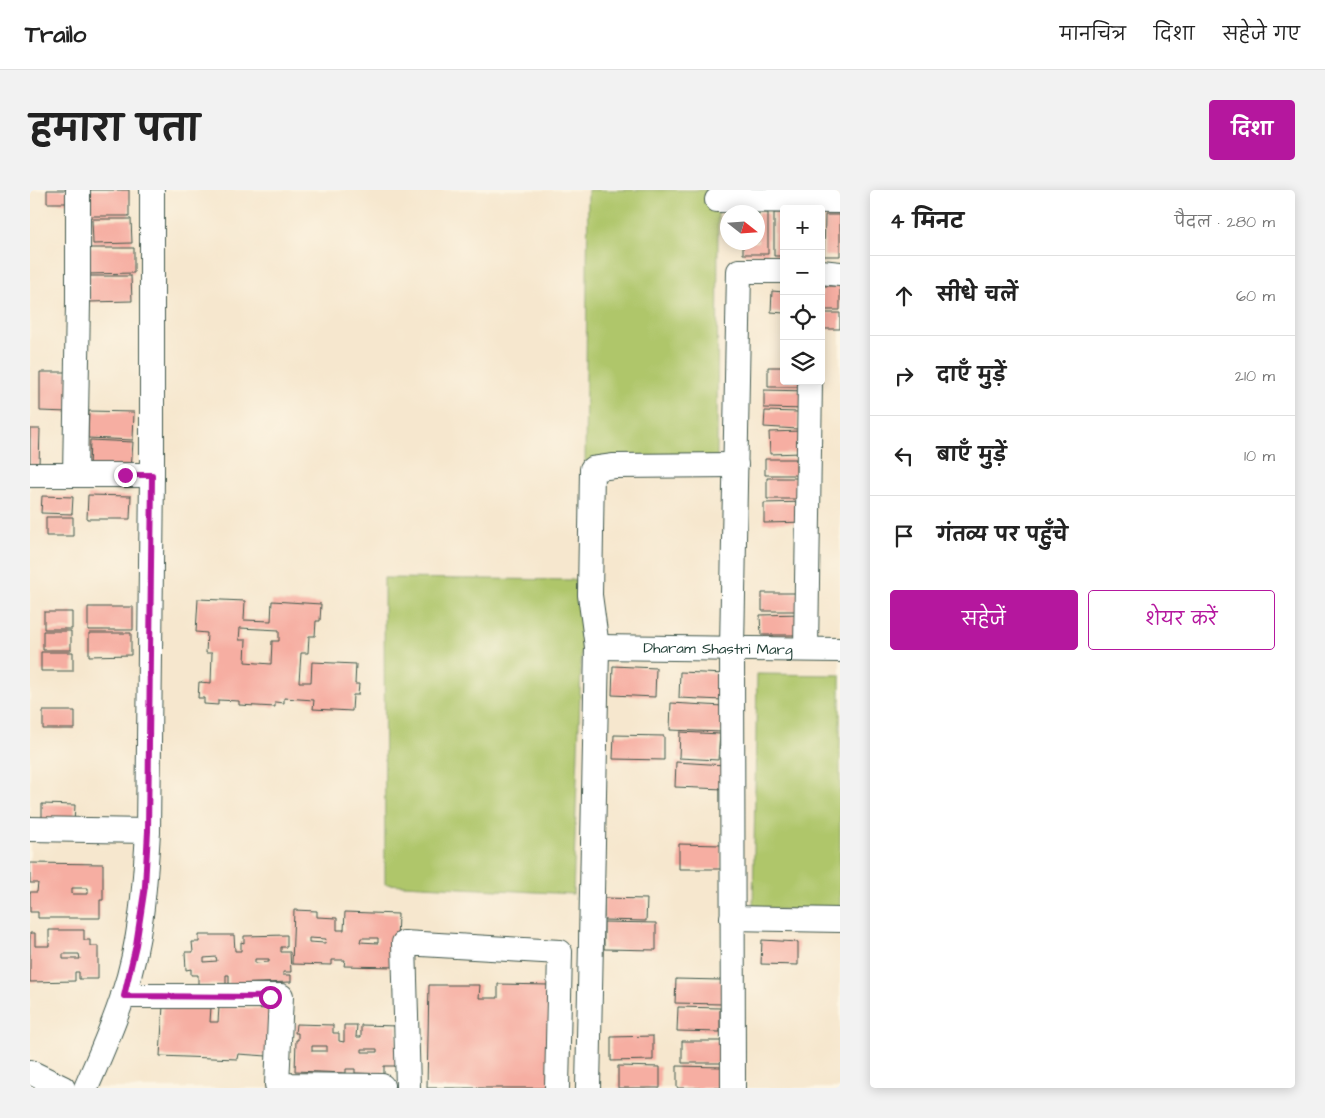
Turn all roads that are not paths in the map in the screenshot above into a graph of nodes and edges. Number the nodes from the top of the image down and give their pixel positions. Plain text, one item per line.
1 (78, 190) edge
2 (152, 190) edge
3 (717, 200) dead end
4 (840, 202) edge
5 (780, 271) edge
6 (825, 272) edge
7 (840, 274) edge
8 (810, 385) edge
9 (736, 465) junction
10 (30, 475) edge
11 (75, 475) junction
12 (152, 475) junction
13 (596, 647) junction
14 (732, 648) junction
15 (806, 649) junction
16 (840, 650) edge
17 (30, 829) edge
18 (148, 831) junction
19 (732, 918) junction
20 (840, 920) edge
21 (124, 996) junction
22 (30, 1072) edge
23 (382, 1086) dead end
24 (63, 1088) edge
25 (86, 1088) edge
26 (408, 1088) edge
27 (557, 1088) edge
28 (588, 1088) edge
29 (733, 1088) edge

1 - 11 street
2 - 12 street
3 - 4 street
5 - 9 street
6 - 7 street
8 - 15 street
9 - 13 street
9 - 14 street
10 - 11 street
11 - 12 street
12 - 18 street
13 - 14 street, Dharam Shastri Marg
13 - 28 street
14 - 15 street, Dharam Shastri Marg
14 - 19 street
15 - 16 street, Dharam Shastri Marg
17 - 18 street
18 - 21 street
19 - 20 street
19 - 29 street
21 - 23 street
21 - 25 street
22 - 24 street
26 - 27 street

